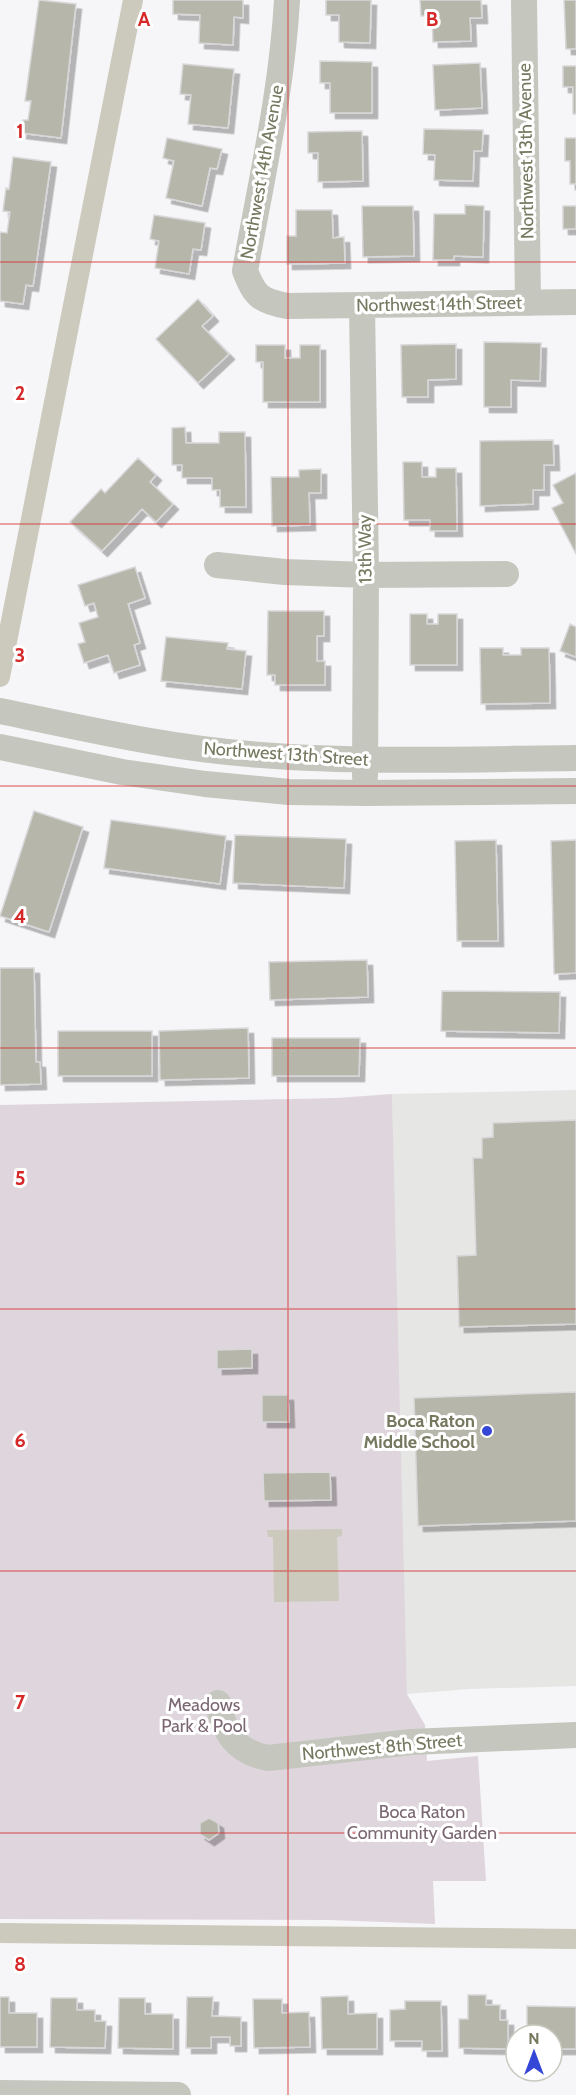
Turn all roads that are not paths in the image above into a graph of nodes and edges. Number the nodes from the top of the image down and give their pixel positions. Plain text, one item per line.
1 (287, 0) edge
2 (524, 0) edge
3 (576, 302) edge
4 (528, 303) junction
5 (362, 305) junction
6 (302, 306) joint
7 (217, 565) dead end
8 (506, 574) dead end
9 (366, 575) junction
10 (12, 714) edge
11 (0, 747) edge
12 (576, 758) edge
13 (365, 761) junction
14 (576, 791) edge
15 (365, 793) junction
16 (218, 1703) dead end
17 (576, 1735) edge
18 (0, 2093) edge
19 (178, 2095) edge

1 - 6 street, Northwest 14th Avenue
2 - 4 street, Northwest 13th Avenue
3 - 4 street, Northwest 14th Street
4 - 5 street, Northwest 14th Street
5 - 6 street, Northwest 14th Street
5 - 9 street, 13th Way
7 - 9 street
8 - 9 street
9 - 13 street, 13th Way
10 - 13 street, Northwest 13th Street
11 - 15 street, Northwest 13th Street
12 - 13 street, Northwest 13th Street
13 - 15 street, 13th Way
14 - 15 street, Northwest 13th Street
16 - 17 street, Northwest 8th Street
18 - 19 street

